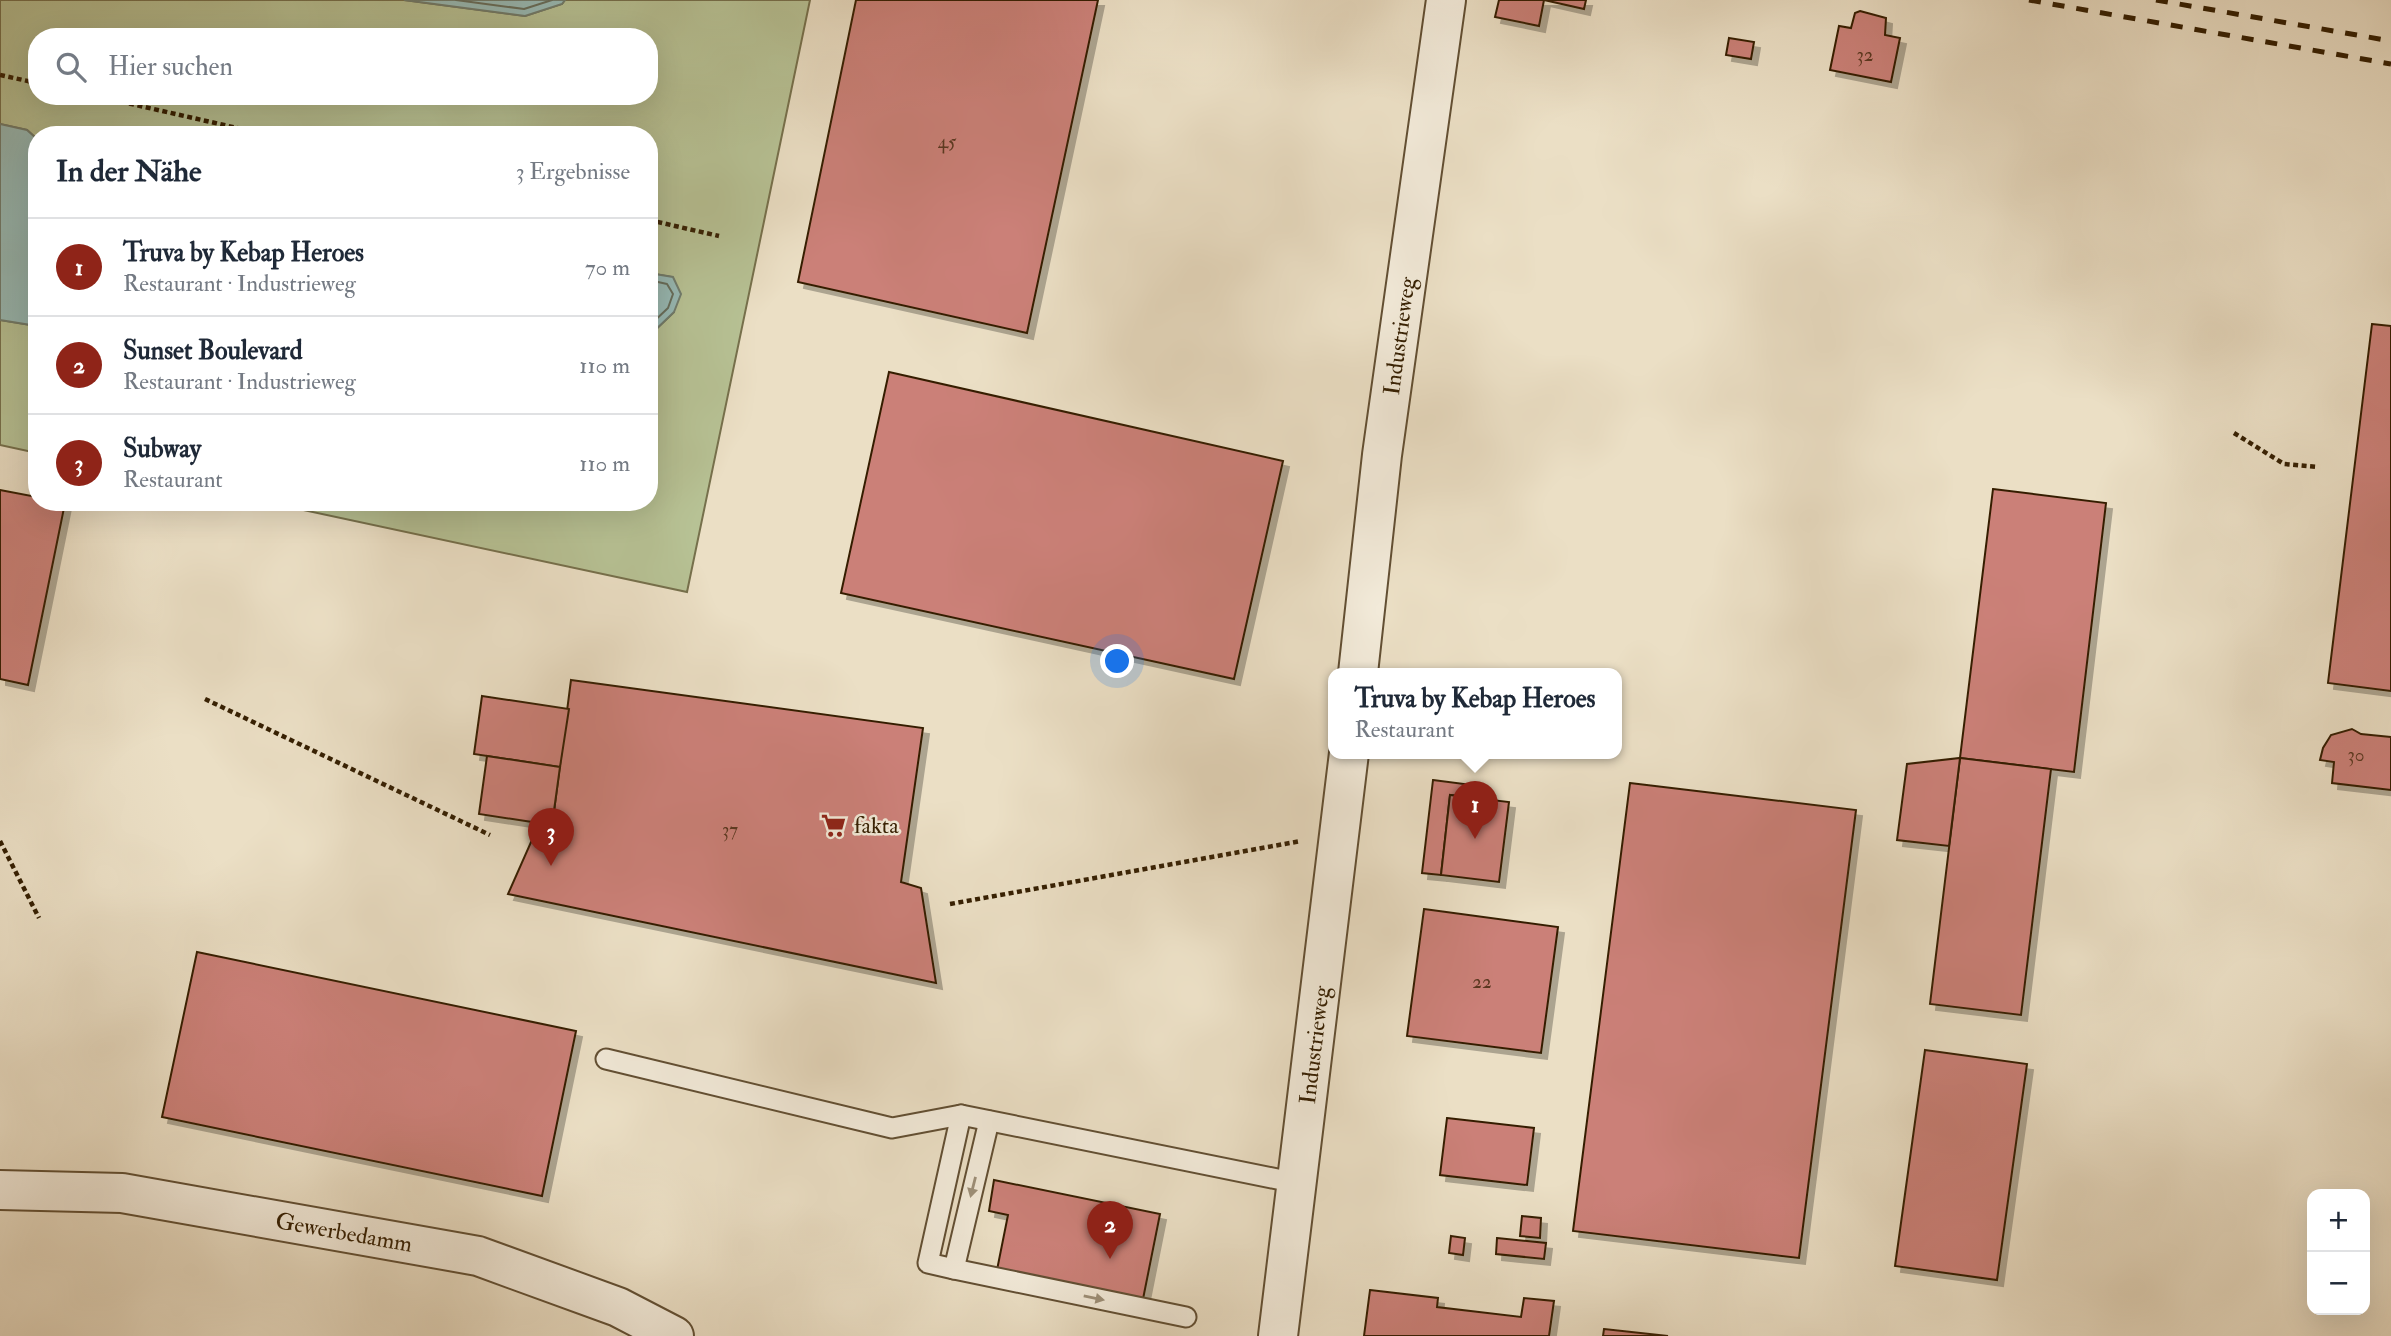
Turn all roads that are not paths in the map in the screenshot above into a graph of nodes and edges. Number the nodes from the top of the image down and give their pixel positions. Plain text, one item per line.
1 (1446, 0) edge
2 (1359, 668) edge
3 (1348, 759) edge
4 (606, 1059) dead end
5 (961, 1115) junction
6 (989, 1121) junction
7 (1297, 1184) junction
8 (0, 1190) edge
9 (954, 1269) junction
10 (1186, 1317) dead end
11 (674, 1336) edge
12 (1279, 1336) edge

1 - 2 street, Industrieweg
3 - 7 street, Industrieweg
4 - 5 lane
5 - 6 lane
5 - 9 lane
6 - 7 lane
6 -> 9 lane
7 - 12 street, Industrieweg
8 - 11 street, Gewerbedamm
9 -> 10 lane

